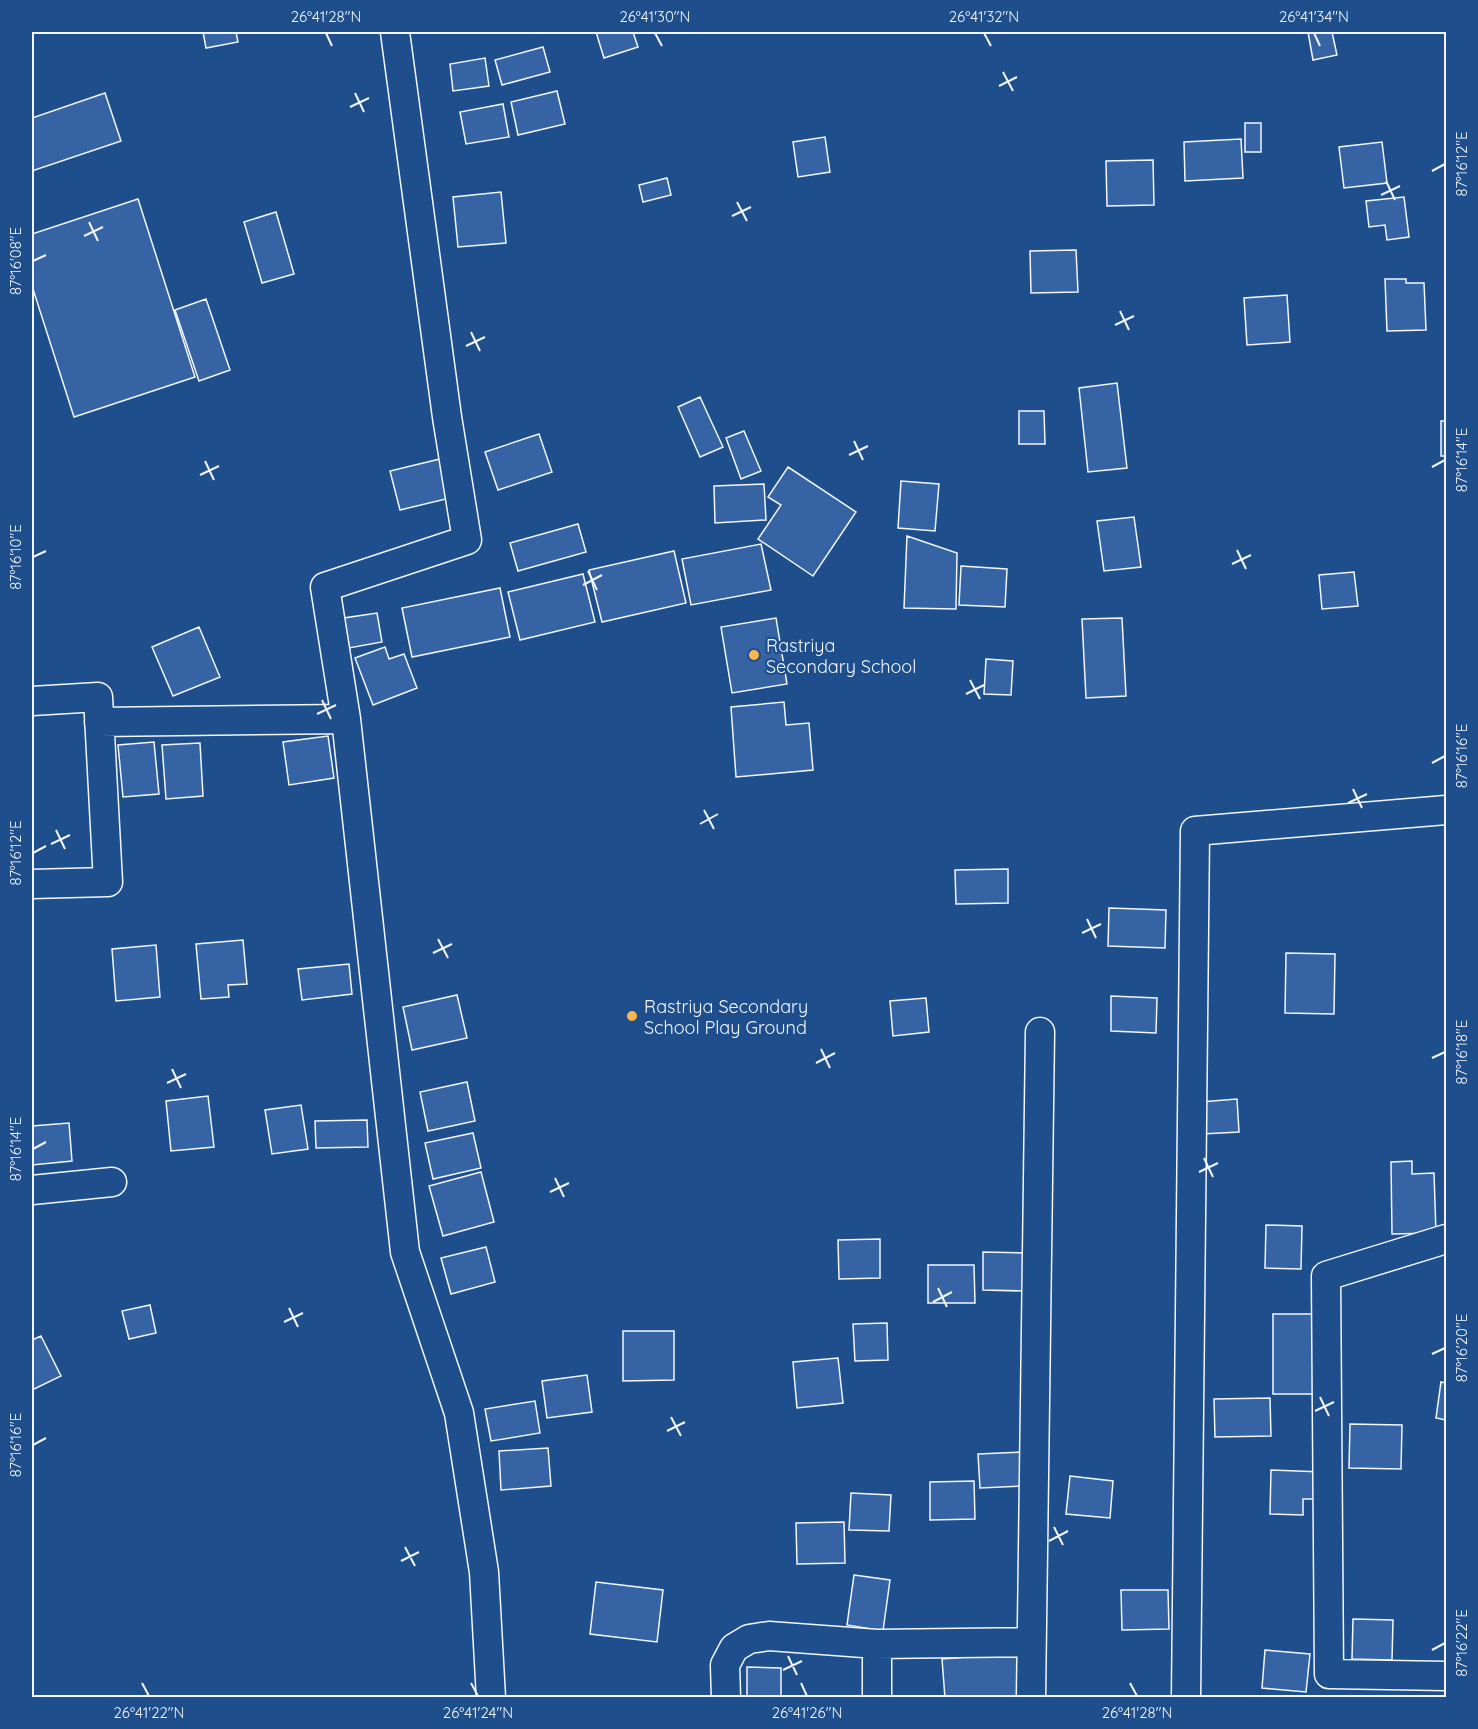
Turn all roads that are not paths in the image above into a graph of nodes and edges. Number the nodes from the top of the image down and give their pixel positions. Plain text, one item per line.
1 (395, 32) edge
2 (32, 701) edge
3 (346, 719) junction
4 (99, 722) junction
5 (1446, 810) edge
6 (32, 884) edge
7 (1040, 1032) dead end
8 (112, 1182) dead end
9 (32, 1190) edge
10 (1446, 1239) edge
11 (1031, 1642) junction
12 (877, 1644) junction
13 (1446, 1676) edge
14 (491, 1698) edge
15 (726, 1698) edge
16 (877, 1698) edge
17 (1030, 1698) edge
18 (1186, 1698) edge

1 - 3 street
2 - 4 street
3 - 4 street
3 - 14 street
4 - 6 street
5 - 18 street
7 - 11 street
8 - 9 street
10 - 13 street
11 - 12 street
11 - 17 street
12 - 15 street
12 - 16 street

